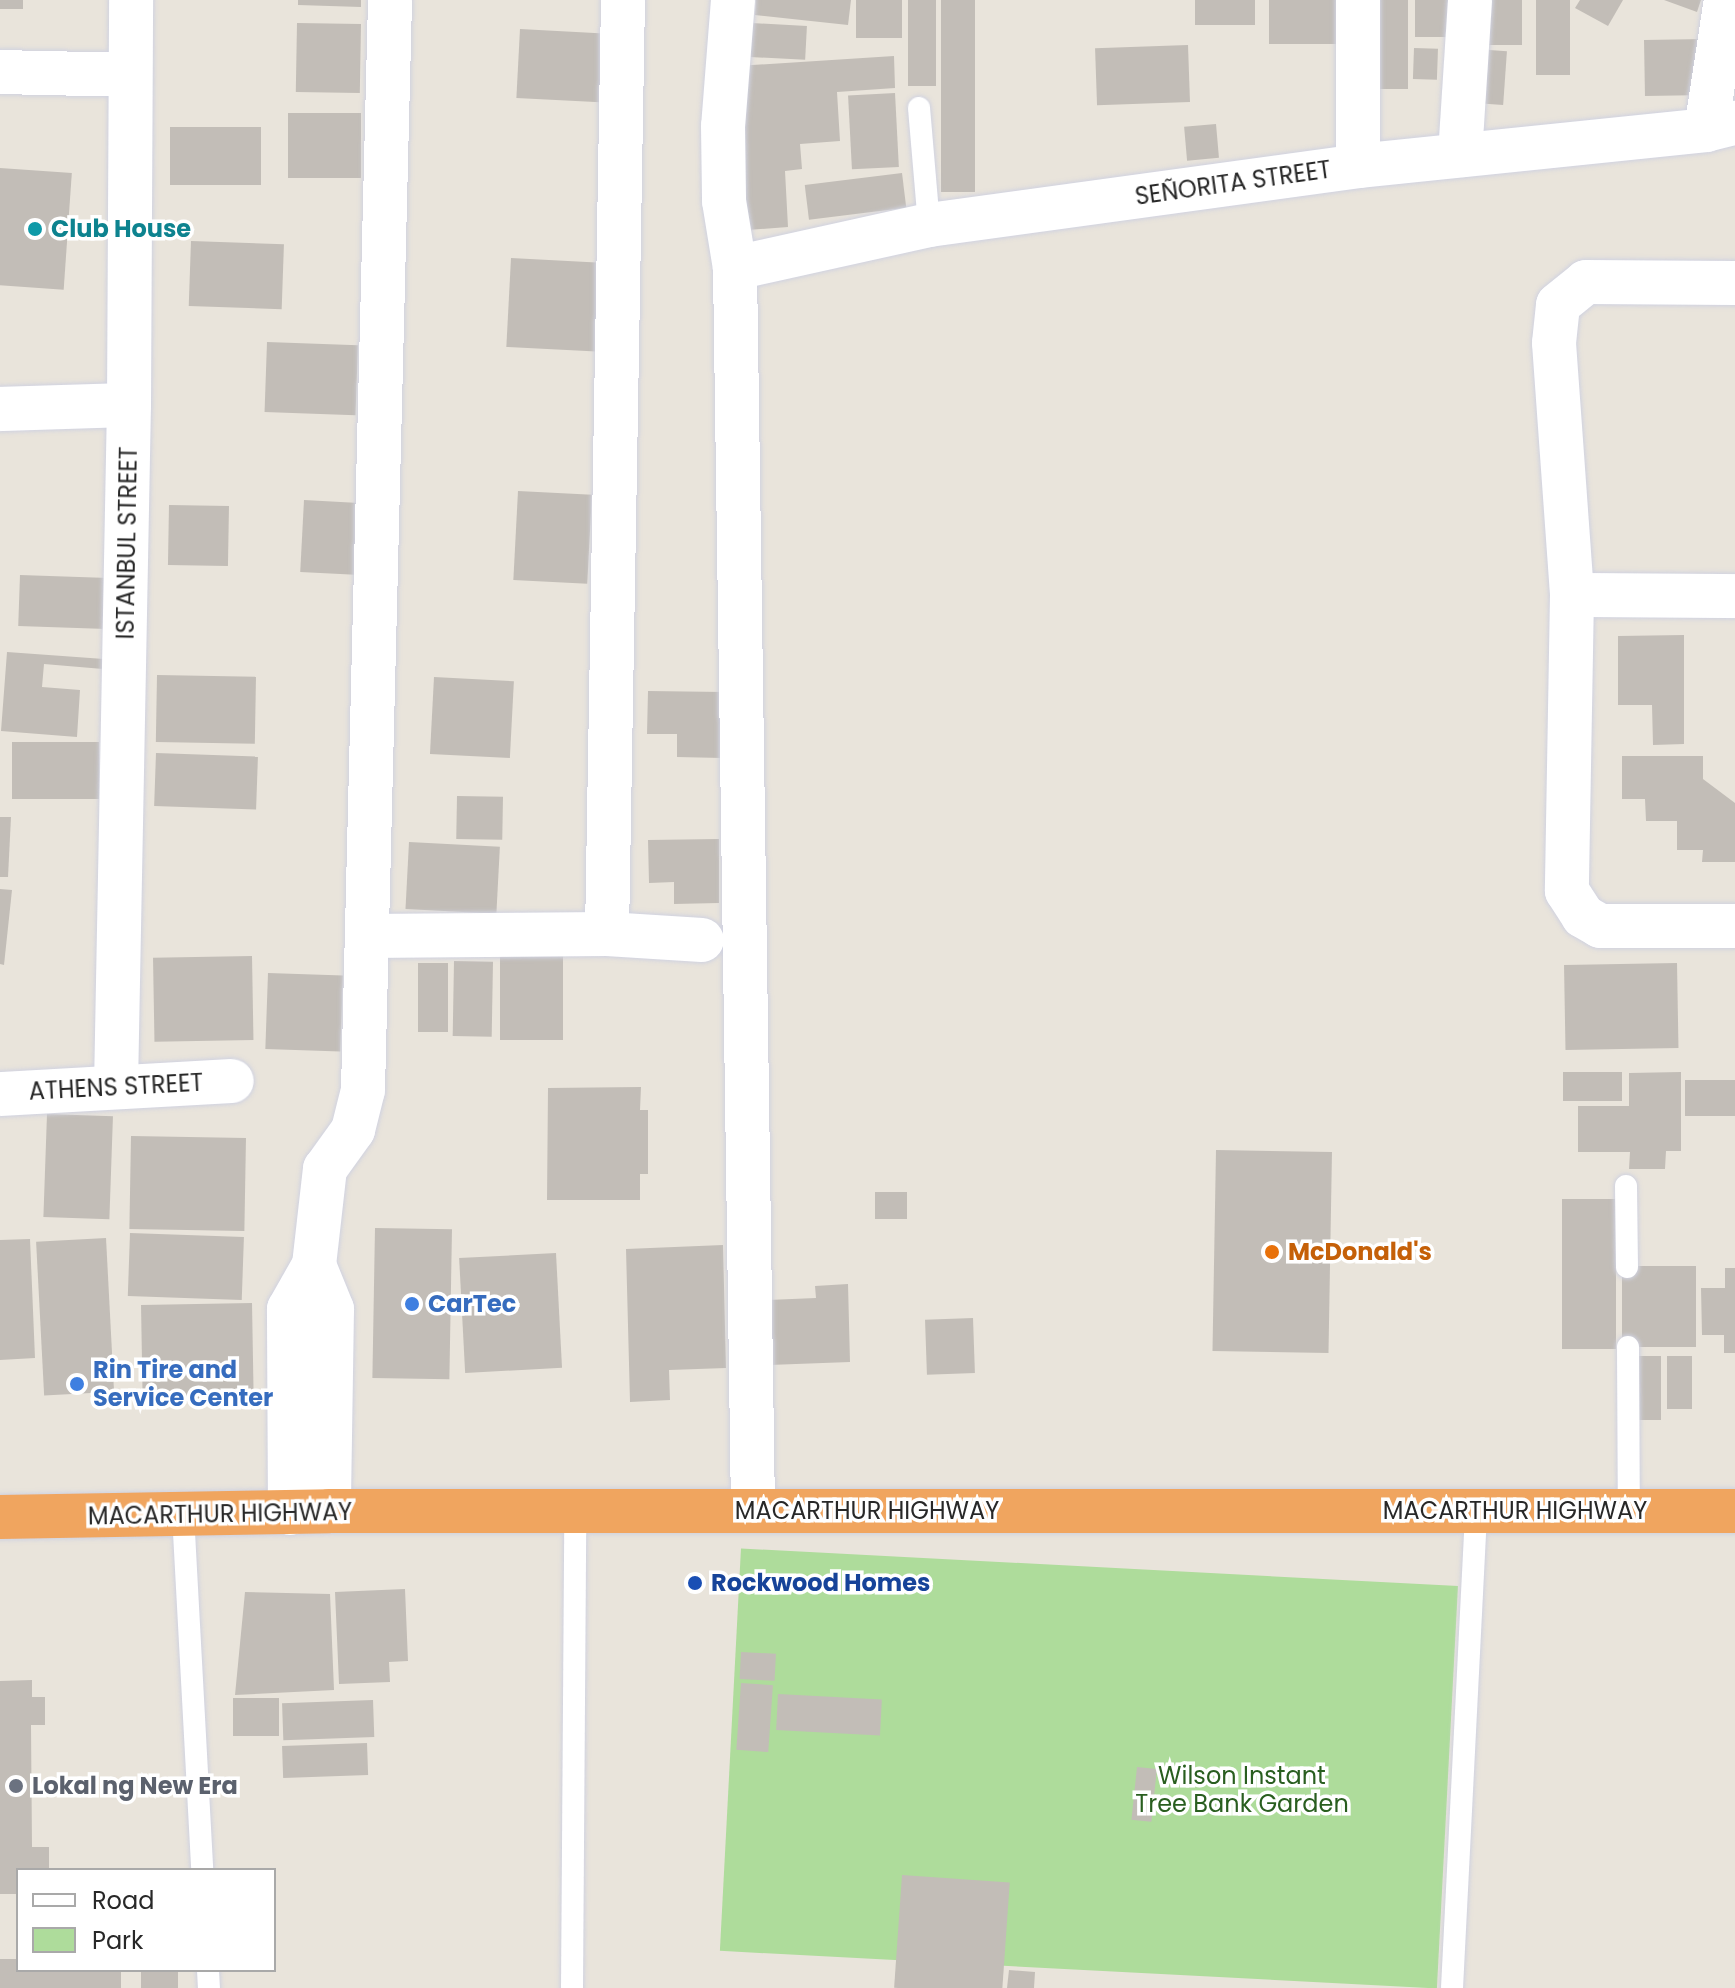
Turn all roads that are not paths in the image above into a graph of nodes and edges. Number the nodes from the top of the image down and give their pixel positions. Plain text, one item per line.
1 (131, 0) edge
2 (390, 0) edge
3 (623, 0) edge
4 (733, 0) edge
5 (1358, 0) edge
6 (1470, 0) edge
7 (1726, 0) edge
8 (0, 72) edge
9 (129, 75) junction
10 (919, 108) dead end
11 (1721, 127) edge
12 (1460, 155) junction
13 (1358, 166) junction
14 (929, 225) junction
15 (735, 268) junction
16 (1735, 283) edge
17 (129, 405) junction
18 (0, 409) edge
19 (1572, 595) junction
20 (1735, 596) edge
21 (1735, 926) edge
22 (607, 934) junction
23 (367, 936) junction
24 (702, 940) dead end
25 (232, 1081) dead end
26 (116, 1087) junction
27 (0, 1094) edge
28 (1626, 1186) dead end
29 (1627, 1267) dead end
30 (1628, 1347) dead end
31 (753, 1510) junction
32 (1476, 1511) junction
33 (1629, 1511) junction
34 (1735, 1511) edge
35 (310, 1512) junction
36 (575, 1513) junction
37 (183, 1514) junction
38 (0, 1517) edge
39 (202, 1868) edge
40 (572, 1988) edge
41 (1452, 1988) edge

1 - 9 street, ISTANBUL STREET
2 - 23 street
3 - 22 street
4 - 15 street
5 - 13 street
6 - 12 street
7 - 11 street
8 - 9 street
9 - 17 street, ISTANBUL STREET
10 - 14 lane
11 - 12 street, SEÑORITA STREET
12 - 13 street, SEÑORITA STREET
13 - 14 street, SEÑORITA STREET
14 - 15 street, SEÑORITA STREET
15 - 31 street
16 - 19 street
17 - 18 street
17 - 26 street, ISTANBUL STREET
19 - 20 street
19 - 21 street
22 - 23 street
22 - 24 street
23 - 35 street
25 - 26 street, ATHENS STREET
26 - 27 street, ATHENS STREET
28 - 29 lane
30 - 33 lane
31 - 32 highway, MACARTHUR HIGHWAY
31 - 36 highway, MACARTHUR HIGHWAY
32 - 33 highway, MACARTHUR HIGHWAY
32 - 41 lane
33 - 34 highway, MACARTHUR HIGHWAY
35 - 36 highway, MACARTHUR HIGHWAY
35 - 37 highway, MACARTHUR HIGHWAY
36 - 40 lane
37 - 38 highway, MACARTHUR HIGHWAY
37 - 39 lane

